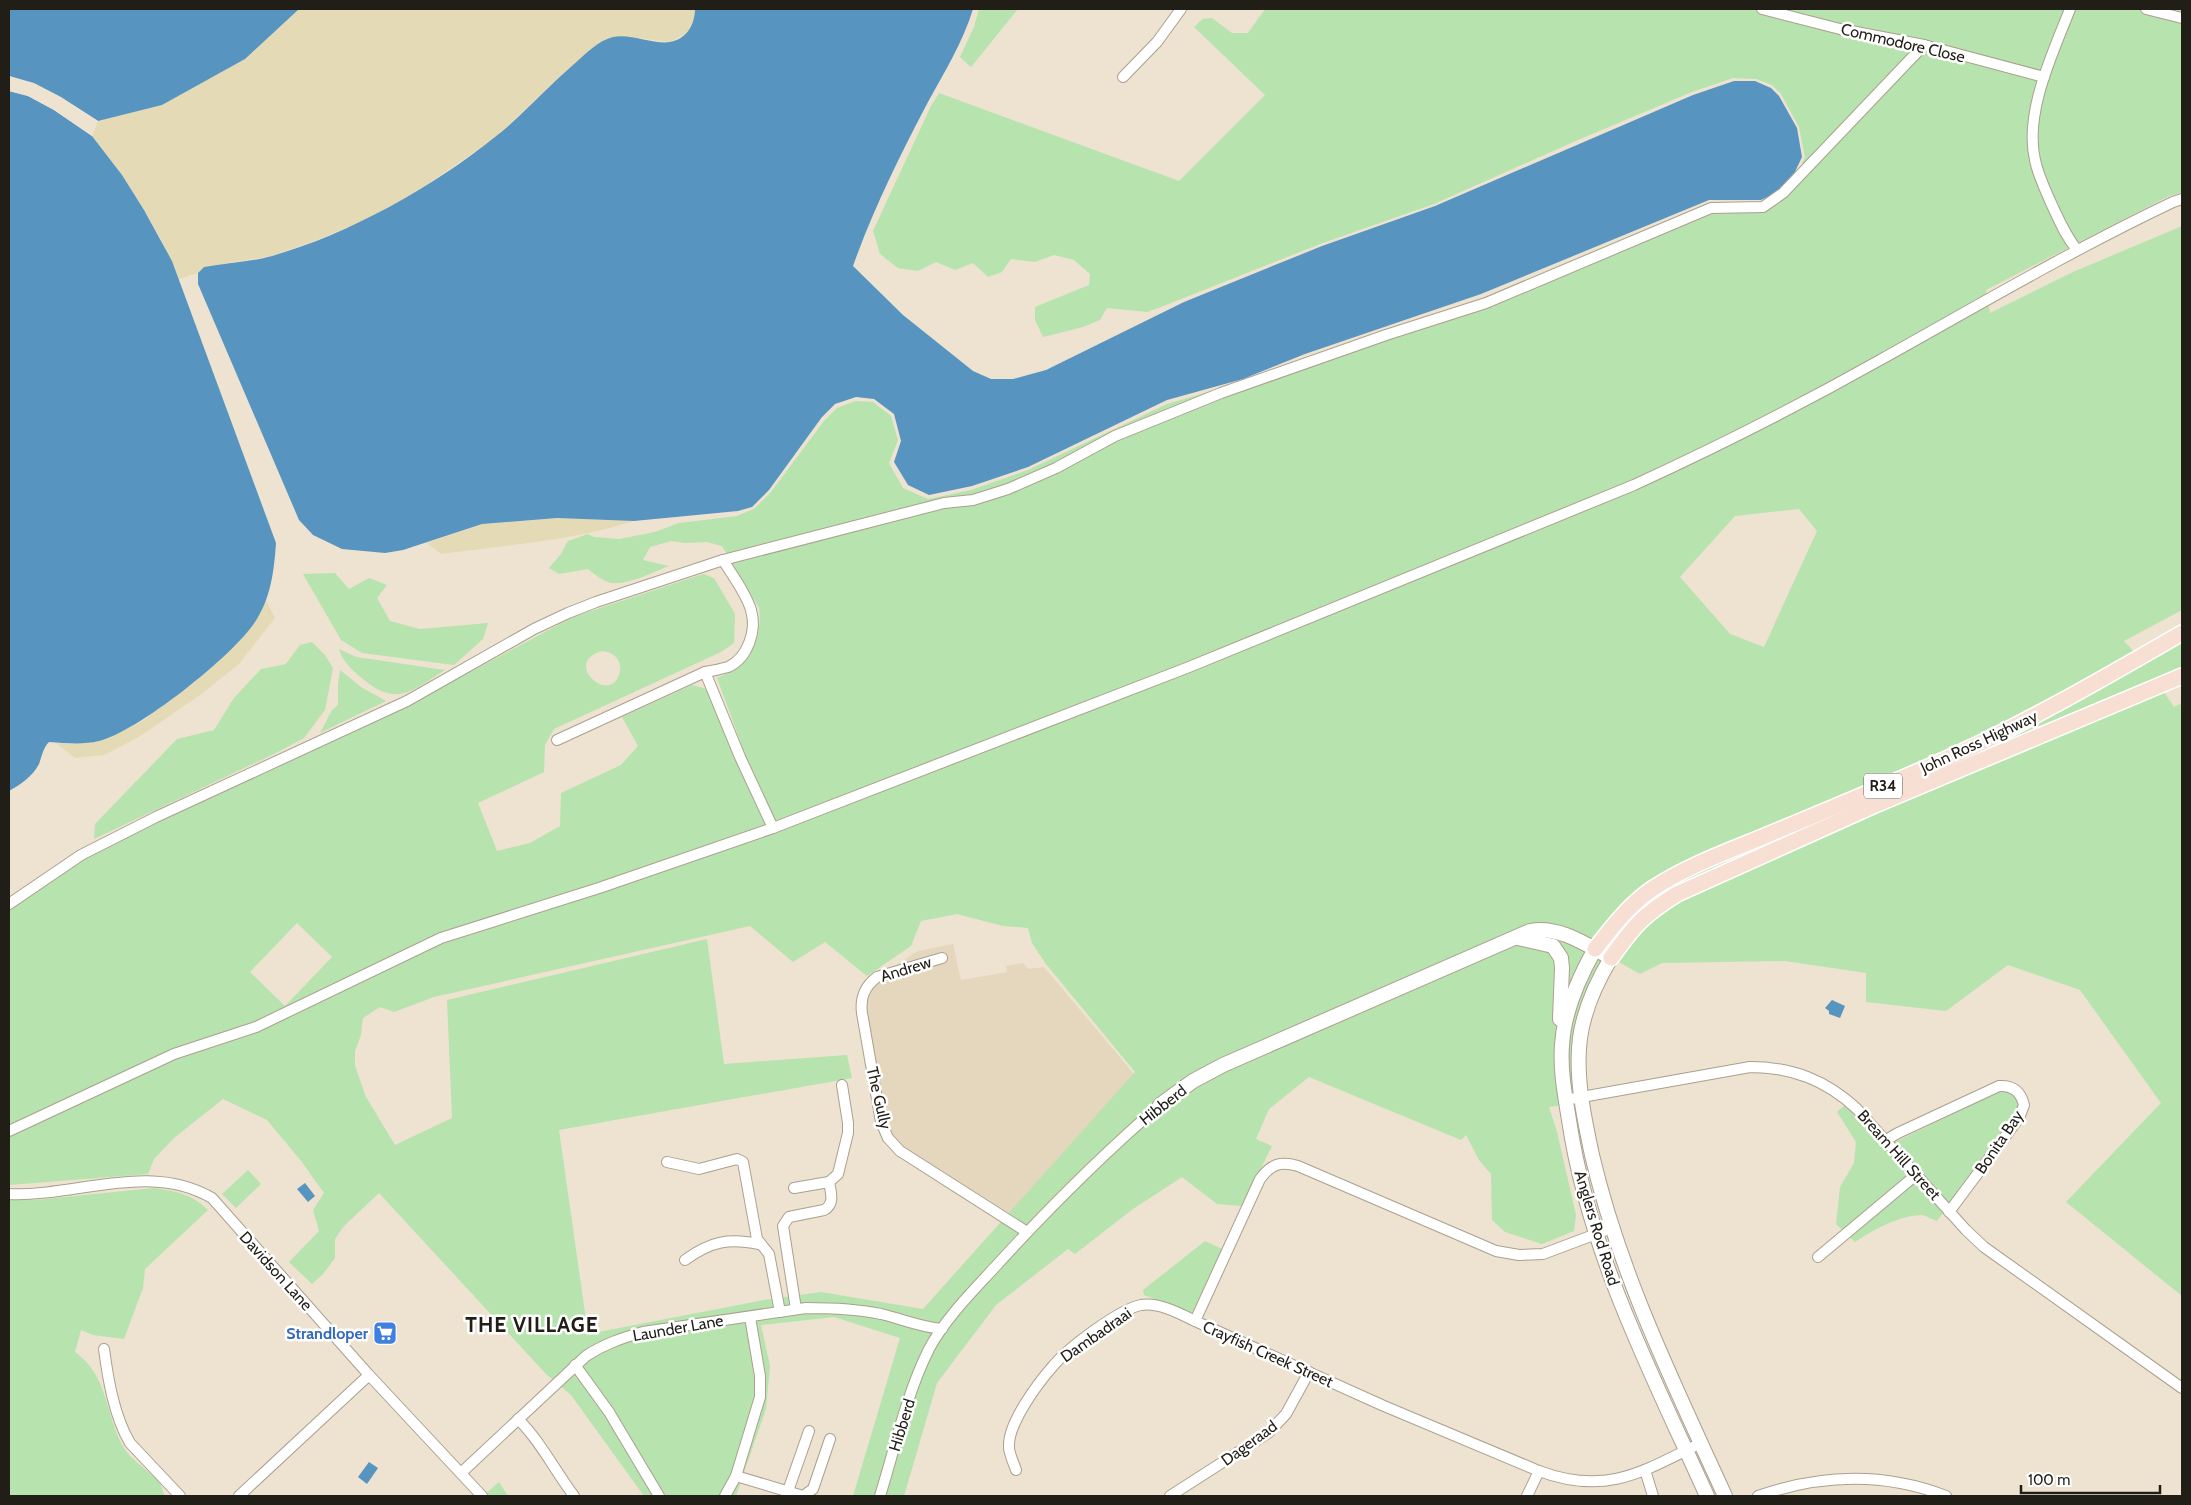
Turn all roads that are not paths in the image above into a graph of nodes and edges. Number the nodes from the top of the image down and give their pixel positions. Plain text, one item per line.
1 (1180, 9) edge
2 (1762, 9) edge
3 (2070, 9) edge
4 (2146, 9) edge
5 (2182, 18) edge
6 (1924, 46) junction
7 (1123, 77) dead end
8 (2044, 77) junction
9 (2182, 200) edge
10 (2077, 250) junction
11 (722, 560) junction
12 (2182, 633) edge
13 (705, 672) junction
14 (2182, 676) edge
15 (557, 740) dead end
16 (773, 828) junction
17 (9, 904) edge
18 (1518, 938) junction
19 (1595, 949) junction
20 (942, 958) dead end
21 (1611, 958) junction
22 (870, 982) joint
23 (1562, 1044) junction
24 (842, 1086) dead end
25 (1582, 1098) junction
26 (1565, 1100) junction
27 (1160, 1105) joint
28 (9, 1131) edge
29 (1886, 1140) junction
30 (666, 1162) dead end
31 (1916, 1175) junction
32 (829, 1182) junction
33 (794, 1188) dead end
34 (9, 1194) edge
35 (1950, 1212) junction
36 (1612, 1228) junction
37 (1026, 1232) junction
38 (1595, 1235) junction
39 (759, 1244) junction
40 (1818, 1258) dead end
41 (685, 1260) dead end
42 (796, 1309) junction
43 (780, 1312) junction
44 (750, 1317) junction
45 (1195, 1321) junction
46 (942, 1329) junction
47 (104, 1348) dead end
48 (575, 1365) junction
49 (1309, 1372) junction
50 (369, 1375) junction
51 (2182, 1388) edge
52 (518, 1419) junction
53 (809, 1431) dead end
54 (830, 1439) dead end
55 (1701, 1443) junction
56 (1686, 1450) junction
57 (1016, 1470) dead end
58 (1644, 1470) junction
59 (1539, 1471) junction
60 (461, 1473) junction
61 (736, 1476) junction
62 (788, 1491) junction
63 (1187, 1492) edge
64 (180, 1496) edge
65 (239, 1496) edge
66 (482, 1496) edge
67 (574, 1496) edge
68 (659, 1496) edge
69 (725, 1496) edge
70 (880, 1496) edge
71 (1170, 1496) edge
72 (1528, 1496) edge
73 (1653, 1496) edge
74 (1707, 1496) edge
75 (1725, 1496) edge
76 (1758, 1496) edge
77 (1946, 1496) edge

1 - 7 street
2 - 6 street, Commodore Close
3 - 8 street
4 - 5 street
6 - 8 street, Commodore Close
6 - 11 street
8 - 10 street
9 - 10 street
10 - 16 street
11 - 13 street
11 - 17 street
12 - 19 main road, John Ross Highway / R34
13 - 15 street
13 - 16 street
14 - 21 main road, John Ross Highway / R34
16 - 28 street
18 - 19 street, Hibberd
18 - 23 street
18 - 27 street, Hibberd
19 - 21 street, Hibberd
19 - 23 street, Anglers Rod Road
20 - 22 street, Andrew
21 - 25 street, Anglers Rod Road
22 - 37 street, The Gully
23 - 26 street, Anglers Rod Road
24 - 32 street
25 - 26 street, Bream Hill Street
25 - 29 street, Bream Hill Street
25 - 36 street, Anglers Rod Road
26 - 38 street, Anglers Rod Road
27 - 37 street, Hibberd
29 - 31 street, Bream Hill Street
29 - 35 street, Bonita Bay
30 - 39 street
31 - 35 street, Bream Hill Street
31 - 40 street
32 - 33 street
32 - 42 street
34 - 50 street, Davidson Lane
35 - 51 street, Bream Hill Street
36 - 38 street, Crayfish Creek Street
36 - 55 street, Anglers Rod Road
37 - 46 street, Hibberd
38 - 45 street, Crayfish Creek Street
38 - 56 street, Anglers Rod Road
39 - 41 street
39 - 43 street
42 - 43 street, Launder Lane
42 - 46 street, Launder Lane
43 - 44 street, Launder Lane
44 - 48 street, Launder Lane
44 - 61 street
45 - 49 street, Crayfish Creek Street
45 - 57 street, Dambadraai
46 - 70 street, Hibberd
47 - 64 street
48 - 52 street, Launder Lane
48 - 68 street
49 - 59 street, Crayfish Creek Street
49 - 63 street, Dageraad
50 - 60 street, Davidson Lane
50 - 65 street
52 - 60 street, Launder Lane
52 - 67 street
53 - 62 street
54 - 62 street
55 - 56 street, Crayfish Creek Street
55 - 75 street, Anglers Rod Road
56 - 58 street, Crayfish Creek Street
56 - 74 street, Anglers Rod Road
58 - 59 street, Crayfish Creek Street
58 - 73 street
59 - 72 street
60 - 66 street, Davidson Lane
61 - 62 street
61 - 69 street
63 - 71 street, Dageraad
76 - 77 street

